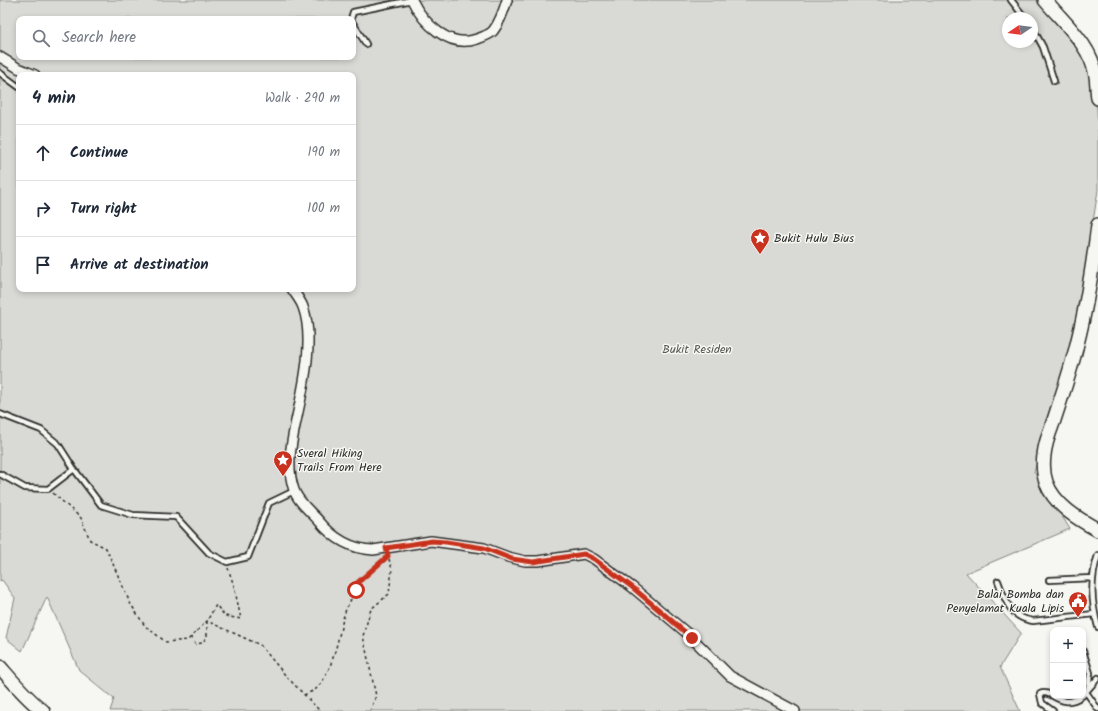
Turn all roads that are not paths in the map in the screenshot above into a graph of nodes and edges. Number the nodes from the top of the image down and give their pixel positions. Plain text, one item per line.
1 (412, 0) edge
2 (507, 0) edge
3 (1011, 0) edge
4 (1045, 0) edge
5 (1020, 12) edge
6 (352, 16) edge
7 (356, 28) edge
8 (1038, 38) edge
9 (366, 44) dead end
10 (0, 57) edge
11 (28, 72) edge
12 (0, 73) edge
13 (1054, 81) dead end
14 (16, 85) edge
15 (1098, 98) edge
16 (1098, 225) edge
17 (294, 292) edge
18 (0, 414) edge
19 (74, 468) junction
20 (0, 474) edge
21 (294, 491) junction
22 (1098, 530) edge
23 (1098, 555) edge
24 (1092, 578) junction
25 (1049, 580) dead end
26 (998, 581) dead end
27 (1094, 614) junction
28 (1098, 627) edge
29 (1086, 660) edge
30 (0, 667) edge
31 (1098, 678) edge
32 (1086, 689) edge
33 (1086, 692) edge
34 (1086, 694) edge
35 (1050, 696) edge
36 (1056, 699) edge
37 (1077, 699) edge
38 (1098, 709) edge
39 (43, 711) edge
40 (795, 711) edge
41 (1052, 711) edge

1 - 2 street
1 - 6 lane
3 - 5 lane
4 - 15 main road
7 - 9 lane
8 - 13 lane
10 - 11 street
12 - 14 lane
16 - 22 main road
17 - 21 street
18 - 19 lane
19 - 20 lane
19 - 21 lane
21 - 40 street
23 - 24 lane
24 - 25 lane
24 - 27 lane
26 - 27 lane
27 - 28 lane
29 - 32 lane
30 - 39 main road
31 - 33 lane
34 - 38 lane
35 - 41 lane
36 - 37 lane

